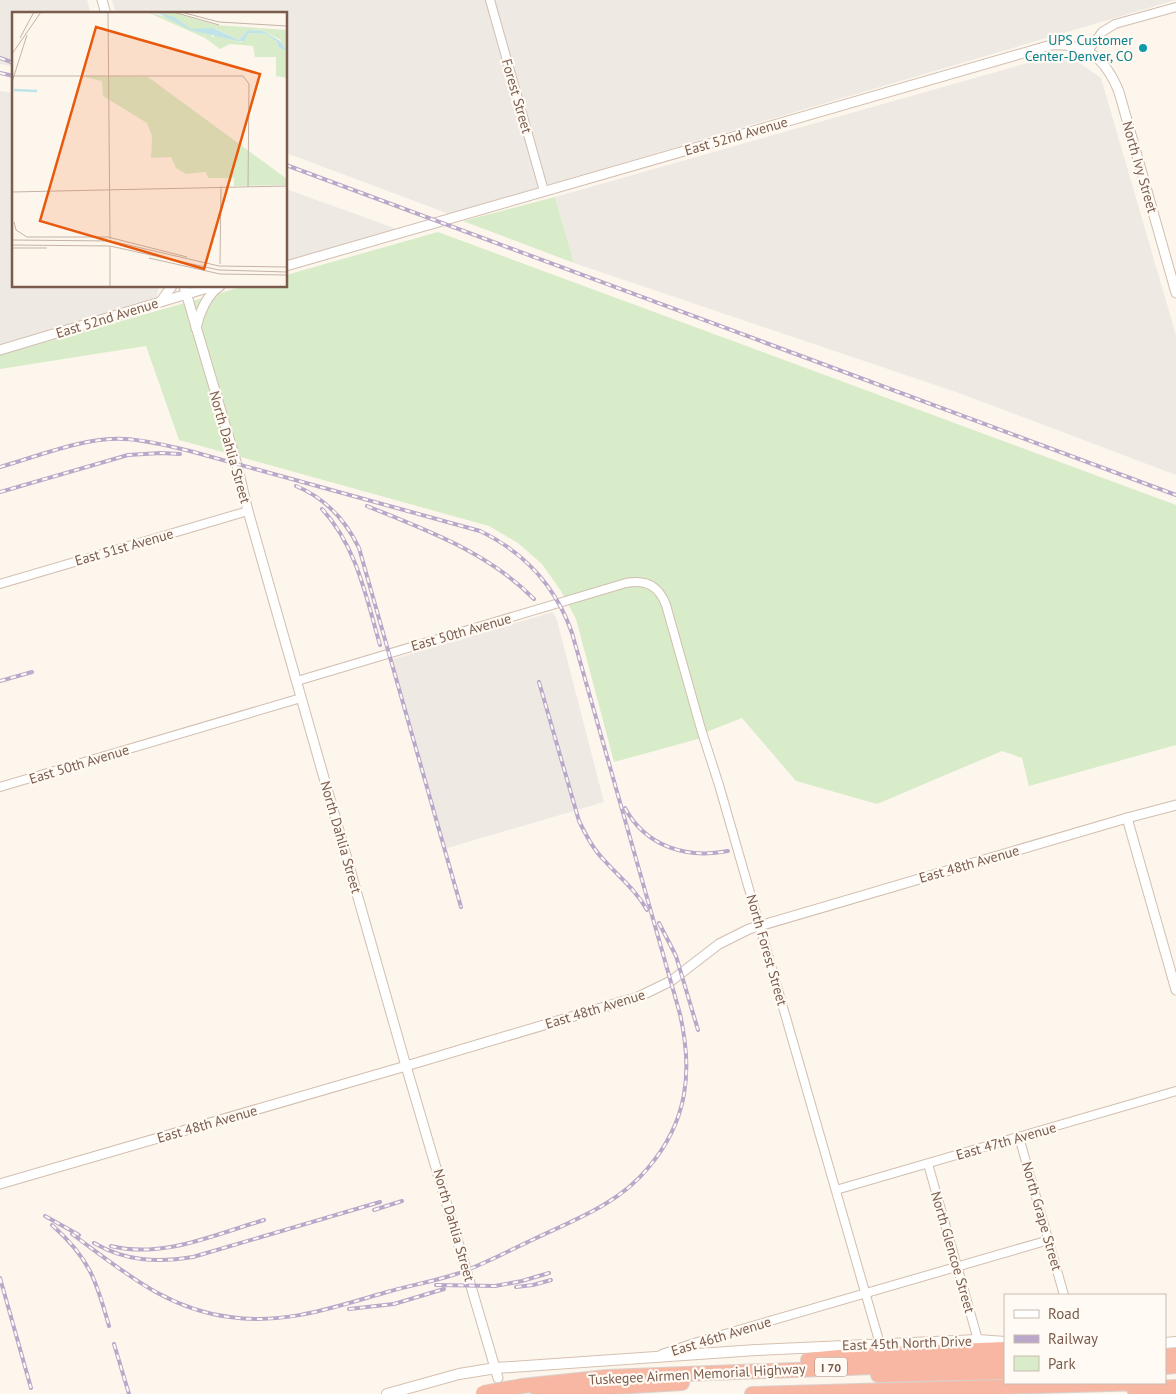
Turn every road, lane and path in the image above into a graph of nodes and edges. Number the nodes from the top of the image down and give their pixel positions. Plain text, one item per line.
1 (490, 0) edge
2 (1176, 7) edge
3 (1088, 52) junction
4 (544, 191) junction
5 (288, 265) edge
6 (171, 288) edge
7 (200, 288) edge
8 (217, 288) edge
9 (185, 290) edge
10 (1176, 293) edge
11 (161, 301) junction
12 (196, 328) junction
13 (0, 350) edge
14 (248, 510) junction
15 (626, 583) joint
16 (0, 584) edge
17 (296, 681) junction
18 (302, 698) junction
19 (0, 787) edge
20 (1176, 806) edge
21 (1127, 818) junction
22 (760, 926) junction
23 (1176, 990) edge
24 (406, 1066) junction
25 (1176, 1091) edge
26 (1019, 1137) junction
27 (928, 1164) junction
28 (0, 1184) edge
29 (836, 1190) junction
30 (1049, 1240) junction
31 (957, 1266) junction
32 (866, 1293) junction
33 (1064, 1294) edge
34 (978, 1340) junction
35 (1004, 1342) edge
36 (880, 1344) junction
37 (1004, 1349) edge
38 (659, 1356) junction
39 (1004, 1362) edge
40 (1004, 1366) edge
41 (1004, 1372) edge
42 (497, 1373) junction
43 (658, 1374) junction
44 (898, 1374) junction
45 (1109, 1384) edge
46 (1176, 1387) edge
47 (387, 1394) edge
48 (482, 1394) edge
49 (538, 1394) edge
50 (752, 1394) edge
51 (1013, 1394) edge

1 - 4 street, Forest Street
2 - 3 street
3 - 4 street, East 52nd Avenue
3 - 10 street, North Ivy Street
4 - 5 street, East 52nd Avenue
6 - 11 street
7 - 9 street, East 52nd Avenue
8 - 12 street
9 - 11 street, East 52nd Avenue
9 - 12 street, North Dahlia Street
11 - 13 street, East 52nd Avenue
12 - 14 street, North Dahlia Street
14 - 16 street, East 51st Avenue
14 - 17 street, North Dahlia Street
15 - 17 street, East 50th Avenue
15 - 22 street, North Forest Street
17 - 18 street, North Dahlia Street
18 - 19 street, East 50th Avenue
18 - 24 street, North Dahlia Street
20 - 21 street, East 48th Avenue
21 - 22 street, East 48th Avenue
21 - 23 street
22 - 24 street, East 48th Avenue
22 - 29 street, North Forest Street
24 - 28 street, East 48th Avenue
24 - 42 street, North Dahlia Street
25 - 26 street, East 47th Avenue
26 - 27 street, East 47th Avenue
26 - 30 street, North Grape Street
27 - 29 street, East 47th Avenue
27 - 31 street, North Glencoe Street
29 - 32 street, North Forest Street
30 - 31 street, East 46th Avenue
30 - 33 street, North Grape Street
31 - 32 street, East 46th Avenue
31 - 34 street, North Glencoe Street
32 - 36 street, North Forest Street
32 - 38 street, East 46th Avenue
34 - 35 main road, East 45th North Drive
34 - 36 main road, East 45th North Drive
36 - 38 main road, East 45th North Drive
37 - 43 highway
38 - 42 main road, East 46th Avenue
39 - 43 highway, Tuskegee Airmen Memorial Highway / I 70
40 - 44 highway
41 - 44 highway
42 - 47 main road, East 46th Avenue
43 - 48 highway, Tuskegee Airmen Memorial Highway / I 70, bridge
44 - 49 highway
45 - 50 highway
46 - 51 highway

